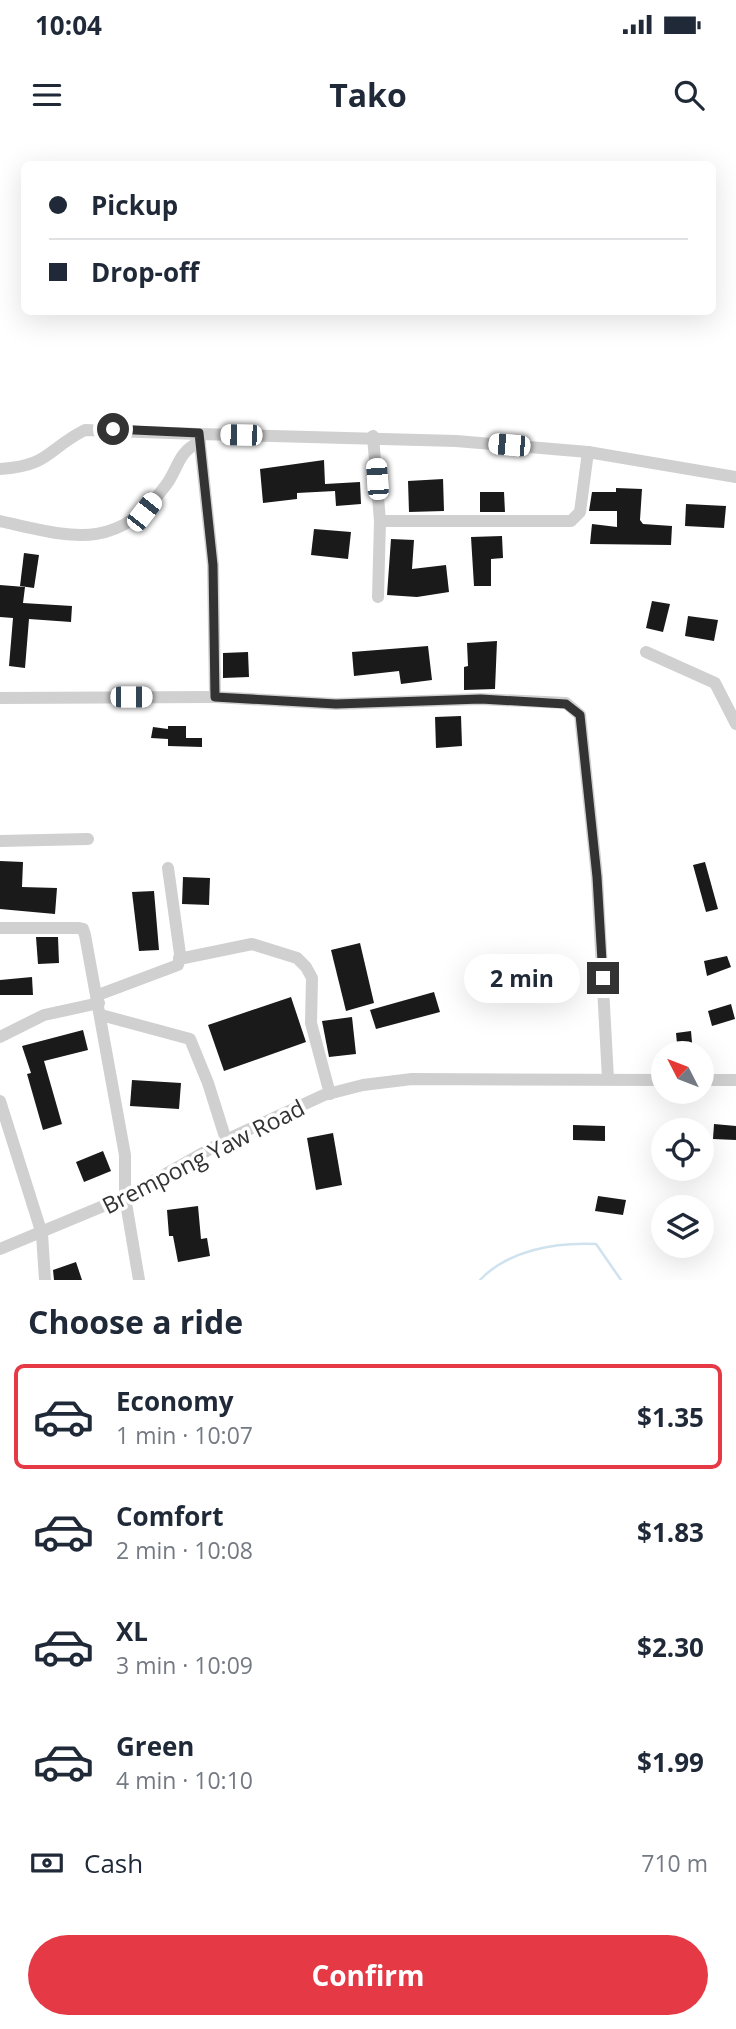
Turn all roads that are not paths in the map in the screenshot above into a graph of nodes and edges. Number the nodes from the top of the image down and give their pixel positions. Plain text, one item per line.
1 (373, 436) junction
2 (198, 438) junction
3 (588, 452) junction
4 (0, 469) edge
5 (736, 477) edge
6 (0, 521) edge
7 (380, 521) junction
8 (378, 597) dead end
9 (646, 652) dead end
10 (215, 697) junction
11 (0, 698) edge
12 (736, 724) edge
13 (88, 839) dead end
14 (0, 841) edge
15 (168, 868) dead end
16 (0, 928) edge
17 (179, 959) junction
18 (99, 1004) junction
19 (0, 1037) edge
20 (608, 1079) junction
21 (651, 1080) edge
22 (714, 1080) edge
23 (736, 1080) edge
24 (330, 1094) junction
25 (0, 1101) edge
26 (226, 1140) junction
27 (125, 1197) junction
28 (41, 1234) junction
29 (0, 1250) edge
30 (45, 1280) edge
31 (139, 1280) edge

1 - 2 street
1 - 3 street
1 - 7 street
2 - 4 street
2 - 6 street
2 - 10 street
3 - 5 street
3 - 7 street
7 - 8 street
9 - 12 street
10 - 11 street
10 - 20 street
13 - 14 street
15 - 17 street
16 - 18 street
17 - 18 street
17 - 24 street
18 - 19 street
18 - 26 street
18 - 27 street
20 - 21 street, Brempong Yaw Road
20 - 24 street, Brempong Yaw Road
22 - 23 street
24 - 26 street, Brempong Yaw Road
25 - 28 street
26 - 27 street, Brempong Yaw Road
27 - 28 street, Brempong Yaw Road
27 - 31 street
28 - 29 street, Brempong Yaw Road
28 - 30 street

